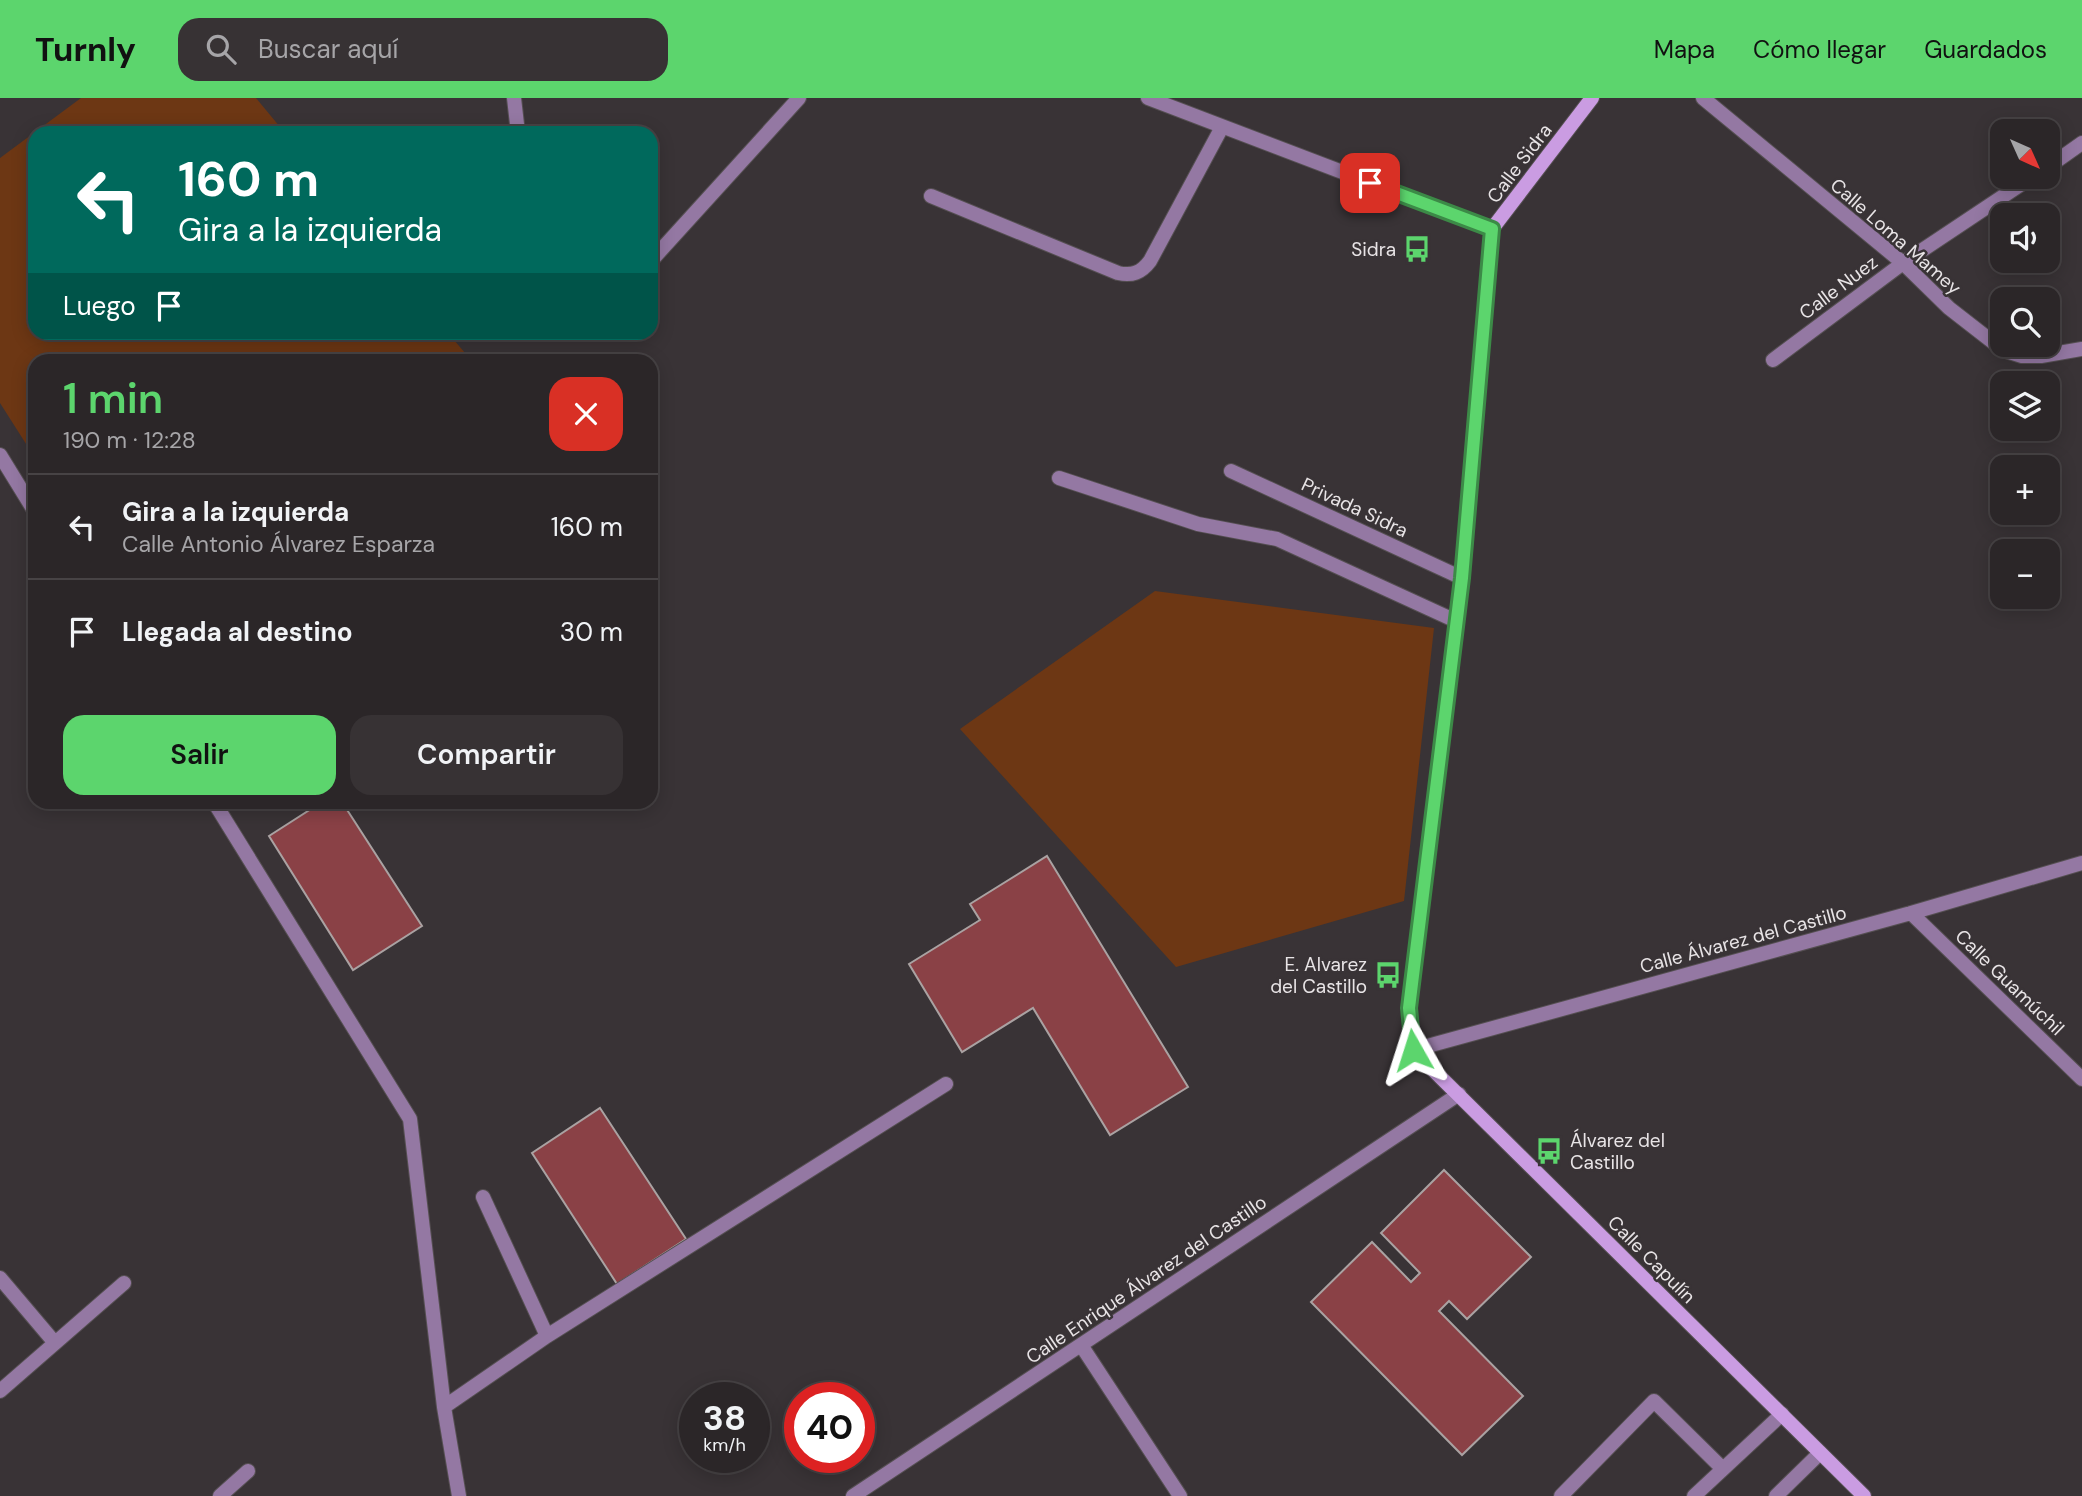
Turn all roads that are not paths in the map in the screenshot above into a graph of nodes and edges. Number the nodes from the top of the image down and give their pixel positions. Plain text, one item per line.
1 (514, 98) edge
2 (799, 98) edge
3 (1148, 98) edge
4 (1592, 98) edge
5 (1703, 98) edge
6 (517, 126) edge
7 (1222, 127) junction
8 (2082, 144) edge
9 (2060, 159) edge
10 (2014, 189) edge
11 (930, 196) dead end
12 (1492, 229) junction
13 (658, 253) edge
14 (1903, 263) junction
15 (2082, 349) edge
16 (1773, 360) dead end
17 (0, 455) edge
18 (1231, 471) dead end
19 (1059, 478) dead end
20 (28, 501) edge
21 (1462, 578) junction
22 (1456, 621) junction
23 (218, 809) edge
24 (2082, 863) edge
25 (1911, 913) junction
26 (1413, 1050) junction
27 (2082, 1079) edge
28 (946, 1084) dead end
29 (1459, 1094) junction
30 (483, 1197) dead end
31 (0, 1278) edge
32 (124, 1283) dead end
33 (547, 1336) junction
34 (55, 1343) junction
35 (1081, 1345) junction
36 (0, 1391) edge
37 (444, 1407) junction
38 (1782, 1414) junction
39 (1820, 1453) junction
40 (1723, 1469) junction
41 (248, 1471) dead end
42 (220, 1496) edge
43 (459, 1496) edge
44 (853, 1496) edge
45 (1180, 1496) edge
46 (1562, 1496) edge
47 (1694, 1496) edge
48 (1776, 1496) edge
49 (1864, 1496) edge

1 - 6 street
2 - 13 street
3 - 7 street
4 - 12 street, Calle Sidra
5 - 14 street, Calle Loma Mamey
7 - 11 street
7 - 12 street
8 - 9 street
10 - 14 street, Calle Nuez
12 - 21 street, Calle Sidra
14 - 15 street, Calle Loma Mamey
14 - 16 street, Calle Nuez
17 - 20 street
18 - 21 street, Privada Sidra
19 - 22 street
21 - 22 street, Calle Sidra
22 - 26 street, Calle Sidra
23 - 37 street
24 - 25 street, Calle Álvarez del Castillo
25 - 26 street, Calle Álvarez del Castillo
25 - 27 street, Calle Guamúchil
26 - 29 street, Calle Capulín
28 - 33 street
29 - 35 street, Calle Enrique Álvarez del Castillo
29 - 38 street, Calle Capulín
30 - 33 street
31 - 34 street
32 - 34 street
33 - 37 street
34 - 36 street
35 - 44 street, Calle Enrique Álvarez del Castillo
35 - 45 street
37 - 43 street
38 - 39 street, Calle Capulín
38 - 40 street
39 - 48 street
39 - 49 street, Calle Capulín
40 - 46 street
40 - 47 street
41 - 42 street

